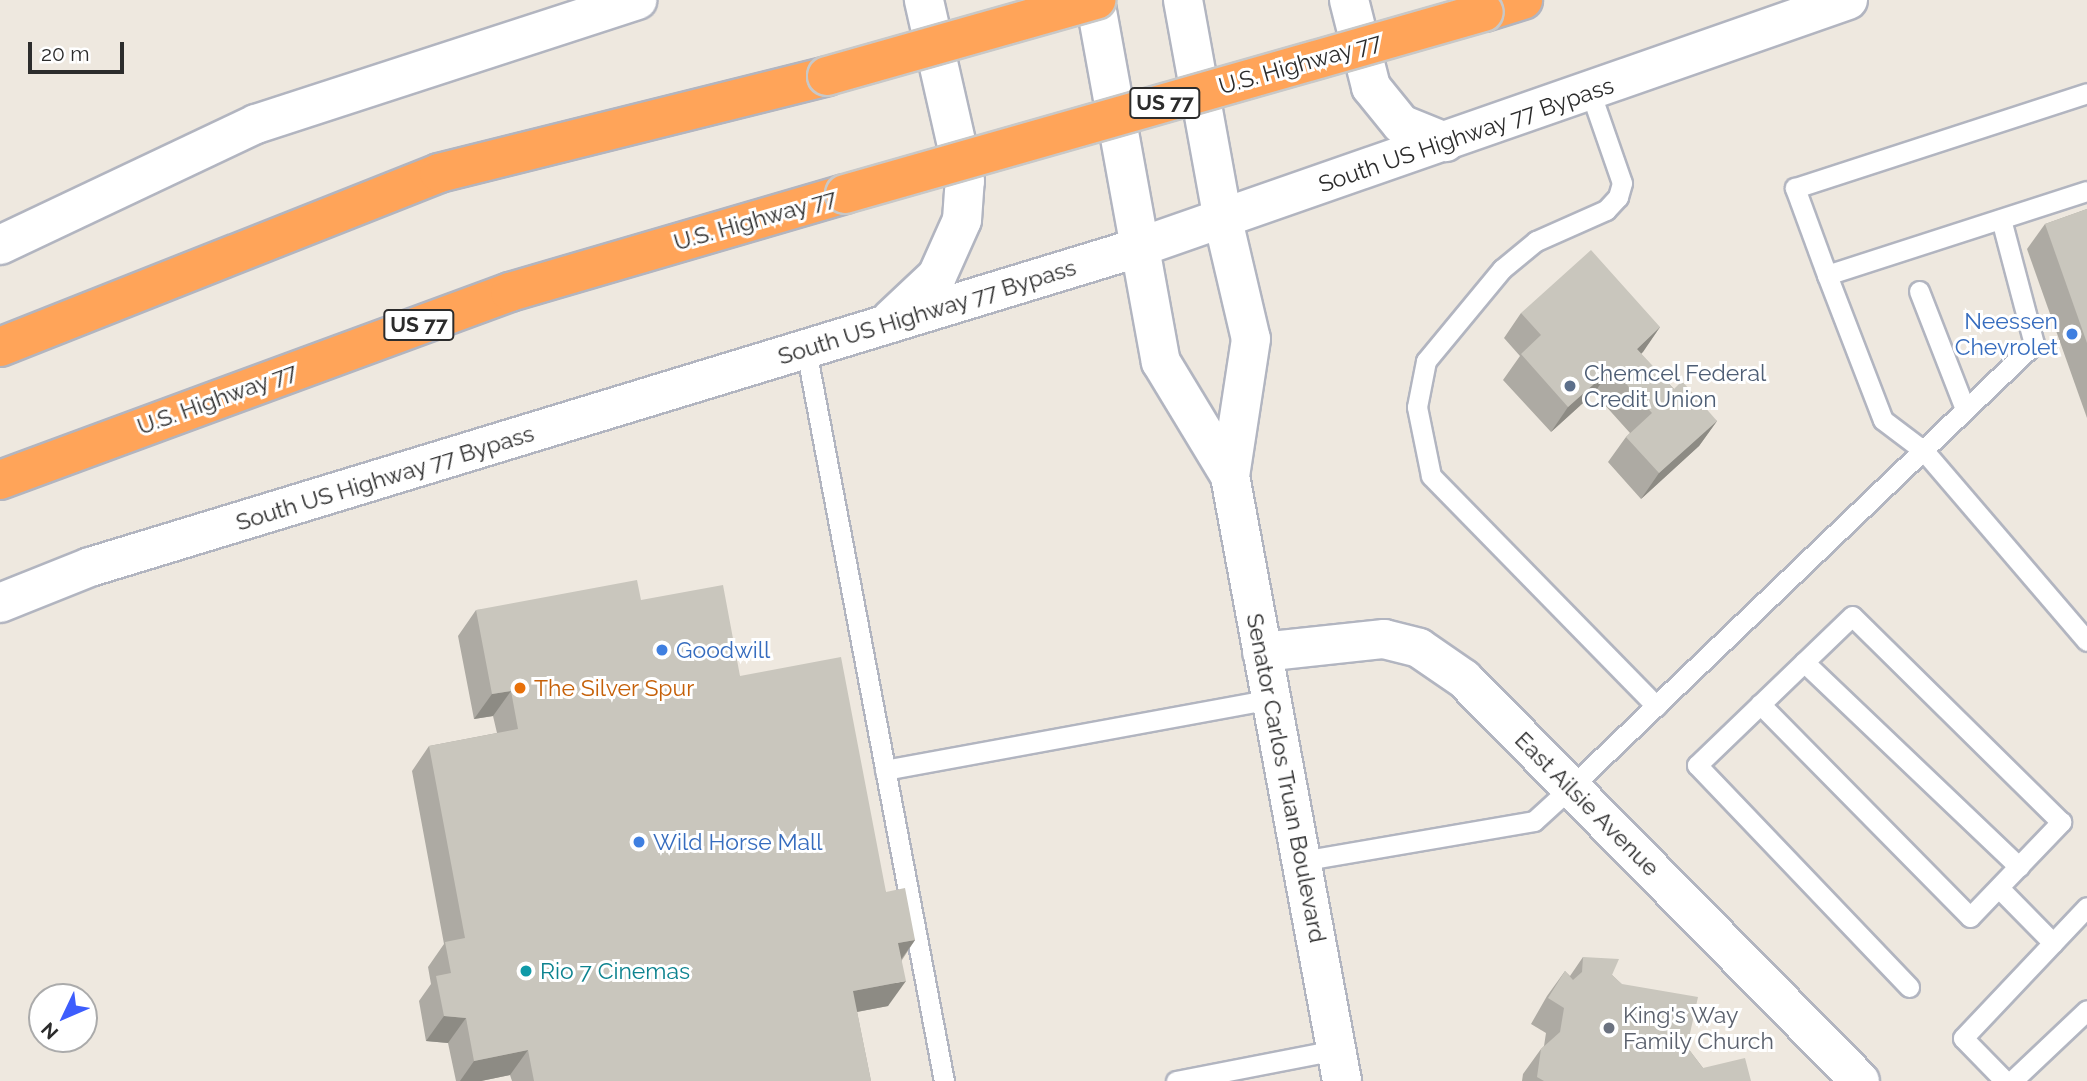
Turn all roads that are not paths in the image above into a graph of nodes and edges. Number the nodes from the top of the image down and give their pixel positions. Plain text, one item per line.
1 (637, 0) edge
2 (924, 0) edge
3 (1096, 0) edge
4 (1183, 0) edge
5 (1349, 0) edge
6 (1523, 0) edge
7 (1848, 0) edge
8 (1590, 91) junction
9 (2087, 93) edge
10 (1445, 142) junction
11 (2087, 191) edge
12 (2001, 219) junction
13 (1223, 220) junction
14 (0, 245) edge
15 (1137, 248) junction
16 (1827, 275) junction
17 (1919, 291) dead end
18 (885, 326) junction
19 (0, 347) edge
20 (806, 350) junction
21 (1965, 409) junction
22 (1924, 451) junction
23 (1230, 476) junction
24 (0, 480) edge
25 (0, 603) edge
26 (2087, 641) edge
27 (1262, 652) junction
28 (1804, 662) junction
29 (1271, 699) junction
30 (1760, 704) junction
31 (1656, 706) junction
32 (885, 770) junction
33 (1570, 788) junction
34 (1301, 861) junction
35 (2019, 867) junction
36 (1999, 888) junction
37 (2087, 907) edge
38 (2053, 943) junction
39 (1909, 986) dead end
40 (2087, 1010) edge
41 (1339, 1065) edge
42 (944, 1081) edge
43 (1176, 1081) edge
44 (1860, 1081) edge
45 (2005, 1081) edge
46 (2012, 1081) edge

1 - 14 street
2 - 18 street
3 - 15 street, Senator Carlos Truan Boulevard
3 - 19 highway, bridge
4 - 13 street, Senator Carlos Truan Boulevard
5 - 10 street
6 - 24 highway, U.S. Highway 77 / US 77, bridge
7 - 8 street, South US Highway 77 Bypass
8 - 10 street, South US Highway 77 Bypass
8 - 31 lane
9 - 16 lane
10 - 13 street, South US Highway 77 Bypass
11 - 12 lane
12 - 16 lane
12 - 21 lane
13 - 15 street, South US Highway 77 Bypass
13 - 23 street, Senator Carlos Truan Boulevard
15 - 18 street, South US Highway 77 Bypass
15 - 23 street, Senator Carlos Truan Boulevard
16 - 22 lane
17 - 21 lane
18 - 20 street, South US Highway 77 Bypass
20 - 25 street, South US Highway 77 Bypass
20 - 32 lane
21 - 22 lane
22 - 26 lane
22 - 31 lane
23 - 27 street, Senator Carlos Truan Boulevard
27 - 29 street, Senator Carlos Truan Boulevard
27 - 33 street, East Ailsie Avenue
28 - 30 lane
28 - 35 lane
28 - 35 lane
29 - 32 lane
29 - 34 street, Senator Carlos Truan Boulevard
30 - 36 lane
30 - 39 lane
31 - 33 lane
32 - 42 lane
33 - 34 lane
33 - 44 street, East Ailsie Avenue
34 - 41 street, Senator Carlos Truan Boulevard
35 - 36 lane
36 - 38 lane
37 - 38 lane
38 - 45 lane
40 - 46 lane
41 - 43 lane

